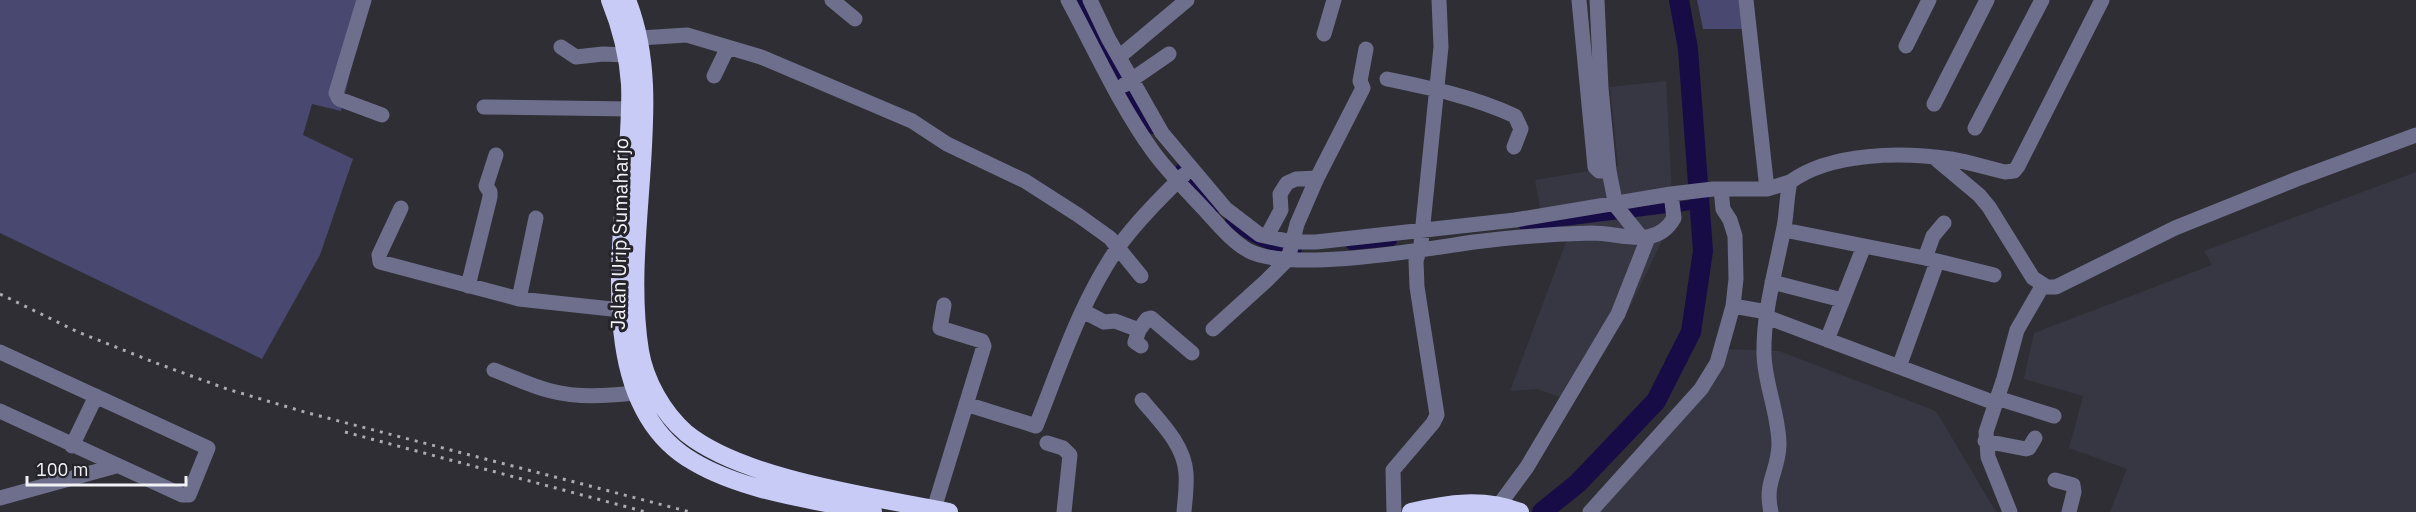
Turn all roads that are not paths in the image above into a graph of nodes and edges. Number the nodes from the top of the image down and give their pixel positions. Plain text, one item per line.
1 (364, 0) edge
2 (623, 0) edge
3 (832, 0) edge
4 (1068, 0) edge
5 (1187, 0) edge
6 (1334, 0) edge
7 (1439, 0) edge
8 (1579, 0) edge
9 (1597, 0) edge
10 (1746, 0) edge
11 (1929, 0) edge
12 (1987, 0) edge
13 (2042, 0) edge
14 (2102, 0) edge
15 (1092, 1) edge
16 (855, 19) dead end
17 (1589, 22) junction
18 (1324, 34) dead end
19 (640, 38) junction
20 (1100, 43) junction
21 (1906, 46) dead end
22 (561, 47) dead end
23 (728, 47) junction
24 (1366, 49) dead end
25 (1169, 54) dead end
26 (627, 55) junction
27 (1119, 57) junction
28 (714, 76) dead end
29 (1387, 79) dead end
30 (1124, 85) junction
31 (1437, 89) junction
32 (1934, 104) dead end
33 (484, 107) dead end
34 (630, 109) junction
35 (382, 115) dead end
36 (1976, 128) dead end
37 (2416, 135) edge
38 (1514, 147) dead end
39 (496, 155) dead end
40 (1936, 159) junction
41 (1183, 174) junction
42 (1317, 178) junction
43 (1789, 186) junction
44 (1767, 189) junction
45 (1718, 193) junction
46 (1674, 196) junction
47 (1615, 204) junction
48 (401, 208) dead end
49 (1594, 208) junction
50 (536, 218) dead end
51 (1944, 223) dead end
52 (1784, 230) junction
53 (1595, 231) junction
54 (1641, 234) junction
55 (1267, 236) junction
56 (1421, 239) junction
57 (1864, 246) junction
58 (1119, 247) junction
59 (1290, 250) junction
60 (1931, 260) junction
61 (1994, 275) dead end
62 (1141, 276) dead end
63 (1772, 282) junction
64 (468, 286) junction
65 (2040, 292) junction
66 (519, 299) junction
67 (1842, 300) junction
68 (944, 305) dead end
69 (1733, 306) junction
70 (621, 310) junction
71 (1083, 311) junction
72 (1767, 314) junction
73 (1213, 329) dead end
74 (1139, 330) junction
75 (1827, 340) junction
76 (1140, 346) dead end
77 (0, 352) edge
78 (1192, 353) dead end
79 (1899, 367) junction
80 (494, 370) dead end
81 (634, 393) junction
82 (96, 396) junction
83 (1142, 400) dead end
84 (1993, 400) junction
85 (966, 404) junction
86 (0, 411) edge
87 (2054, 416) dead end
88 (2035, 438) dead end
89 (1985, 441) junction
90 (1047, 443) dead end
91 (72, 446) junction
92 (116, 466) junction
93 (2055, 480) dead end
94 (1, 496) edge
95 (1509, 508) edge
96 (942, 510) edge
97 (873, 512) edge
98 (1064, 512) edge
99 (1184, 512) edge
100 (1394, 512) edge
101 (1411, 512) edge
102 (1590, 512) edge
103 (1771, 512) edge
104 (2010, 512) edge
105 (2069, 512) edge

1 - 35 street
2 - 19 highway, Jalan Urip Sumaharjo
2 - 26 highway, Jalan Urip Sumaharjo
3 - 16 street
4 - 20 street
5 - 27 street
6 - 18 street
7 - 31 street
8 - 17 street
9 - 17 street
10 - 44 street
11 - 21 street
12 - 32 street
13 - 36 street
14 - 40 street
15 - 20 street
17 - 47 street
19 - 23 street
19 - 96 highway, Jalan Urip Sumaharjo
20 - 27 street
20 - 30 street
22 - 26 street
23 - 28 street
23 - 58 street
24 - 42 street
25 - 30 street
26 - 34 highway, Jalan Urip Sumaharjo
27 - 30 street
29 - 31 street
30 - 41 street
31 - 38 street
31 - 56 street
33 - 34 street
34 - 70 highway, Jalan Urip Sumaharjo
37 - 65 street
39 - 64 street
40 - 43 street
40 - 65 street
41 - 55 street
41 - 58 street
41 - 59 street
42 - 55 street
42 - 59 street
43 - 44 street
43 - 52 street
44 - 45 street
45 - 46 street
45 - 69 street
46 - 47 street
46 - 54 street
47 - 49 street
47 - 54 street
48 - 64 street
49 - 53 street
49 - 56 street
50 - 66 street
51 - 60 street
52 - 57 street
52 - 63 street
53 - 54 street
53 - 56 street
54 - 95 street
55 - 59 street
56 - 59 street
56 - 59 street
56 - 100 street
57 - 60 street
57 - 67 street
58 - 62 street
58 - 71 street
59 - 73 street
60 - 61 street
60 - 79 street
63 - 67 street
63 - 72 street
64 - 66 street
65 - 84 street
66 - 70 street
67 - 75 street
68 - 85 street
69 - 72 street
69 - 102 street
70 - 81 highway, Jalan Urip Sumaharjo
71 - 74 street
71 - 85 street
72 - 75 street
72 - 103 street
74 - 76 street
74 - 78 street
75 - 79 street
77 - 82 street
79 - 84 street
80 - 81 street
81 - 97 highway, Jalan Urip Sumaharjo
82 - 91 street
82 - 92 street
83 - 99 street
84 - 87 street
84 - 89 street
85 - 96 street
86 - 91 street
88 - 89 street
89 - 104 street
90 - 98 street
91 - 92 street
92 - 94 street
93 - 105 street
95 - 101 highway

